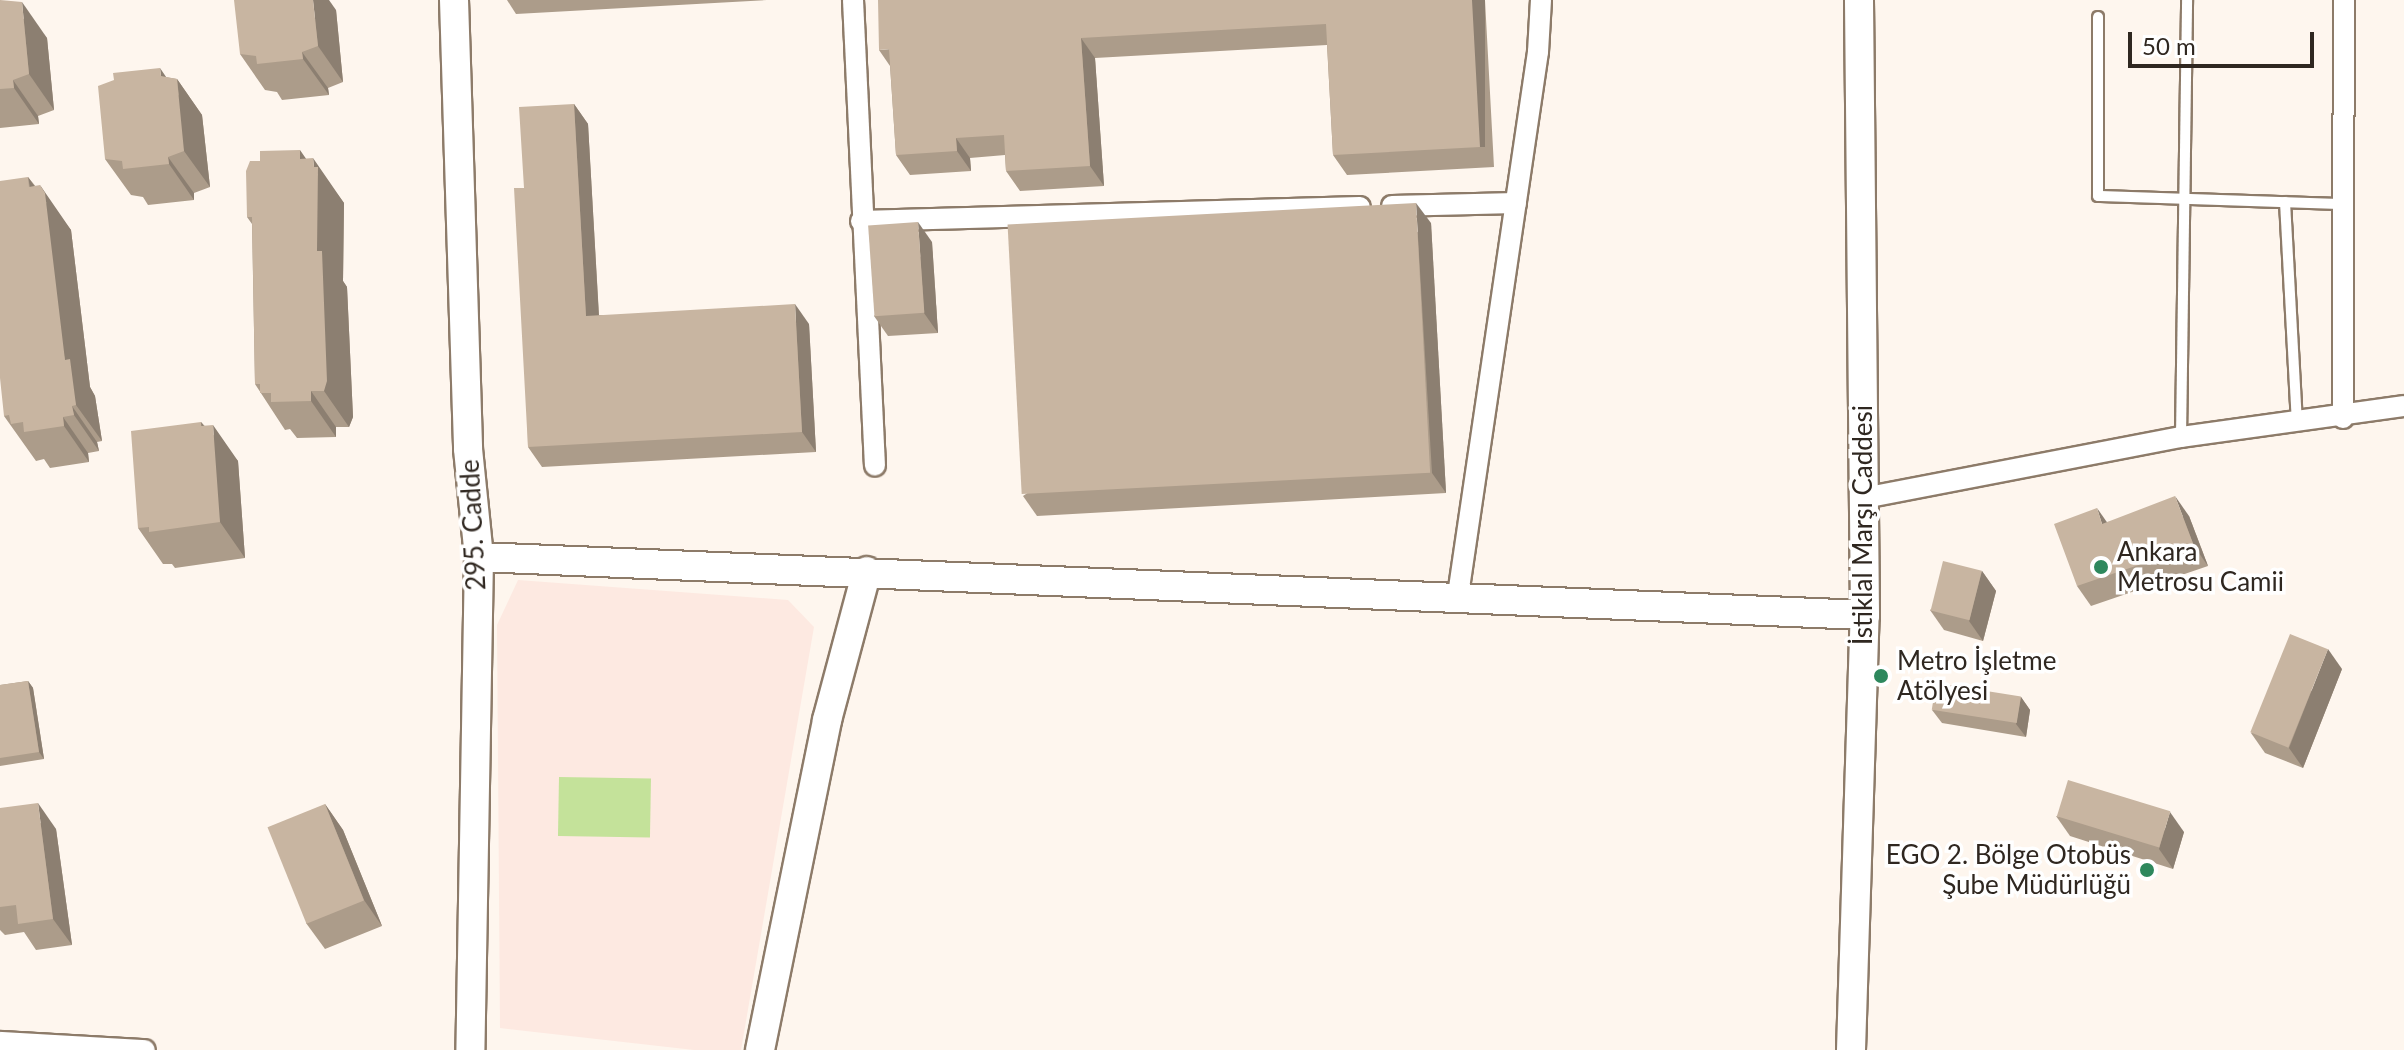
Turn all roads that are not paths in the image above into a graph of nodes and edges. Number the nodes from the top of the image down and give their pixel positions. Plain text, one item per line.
1 (454, 0) edge
2 (853, 0) edge
3 (1541, 0) edge
4 (1859, 0) edge
5 (2187, 0) edge
6 (2344, 0) edge
7 (2098, 17) dead end
8 (2184, 199) junction
9 (2285, 202) junction
10 (1516, 203) junction
11 (2342, 204) junction
12 (861, 221) junction
13 (2404, 406) edge
14 (2343, 418) junction
15 (2297, 424) junction
16 (2181, 437) junction
17 (875, 465) dead end
18 (1864, 498) junction
19 (479, 557) junction
20 (867, 571) junction
21 (1458, 595) junction
22 (1865, 615) junction
23 (0, 1042) edge
24 (88, 1048) edge
25 (145, 1050) edge
26 (470, 1050) edge
27 (760, 1050) edge
28 (1851, 1050) edge

1 - 19 street, 295. Cadde
2 - 12 street
3 - 10 street
4 - 18 street, İstiklal Marşı Caddesi
5 - 8 lane
6 - 11 street
7 - 8 lane
8 - 9 lane
8 - 16 lane
9 - 11 lane
9 - 15 lane
10 - 12 street
10 - 21 street
11 - 14 street
12 - 17 street
13 - 14 street
14 - 15 street
15 - 16 street
16 - 18 street
18 - 22 street, İstiklal Marşı Caddesi
19 - 20 street
19 - 26 street, 295. Cadde
20 - 21 street
20 - 27 street
21 - 22 street
22 - 28 street, İstiklal Marşı Caddesi
23 - 24 street
24 - 25 street

